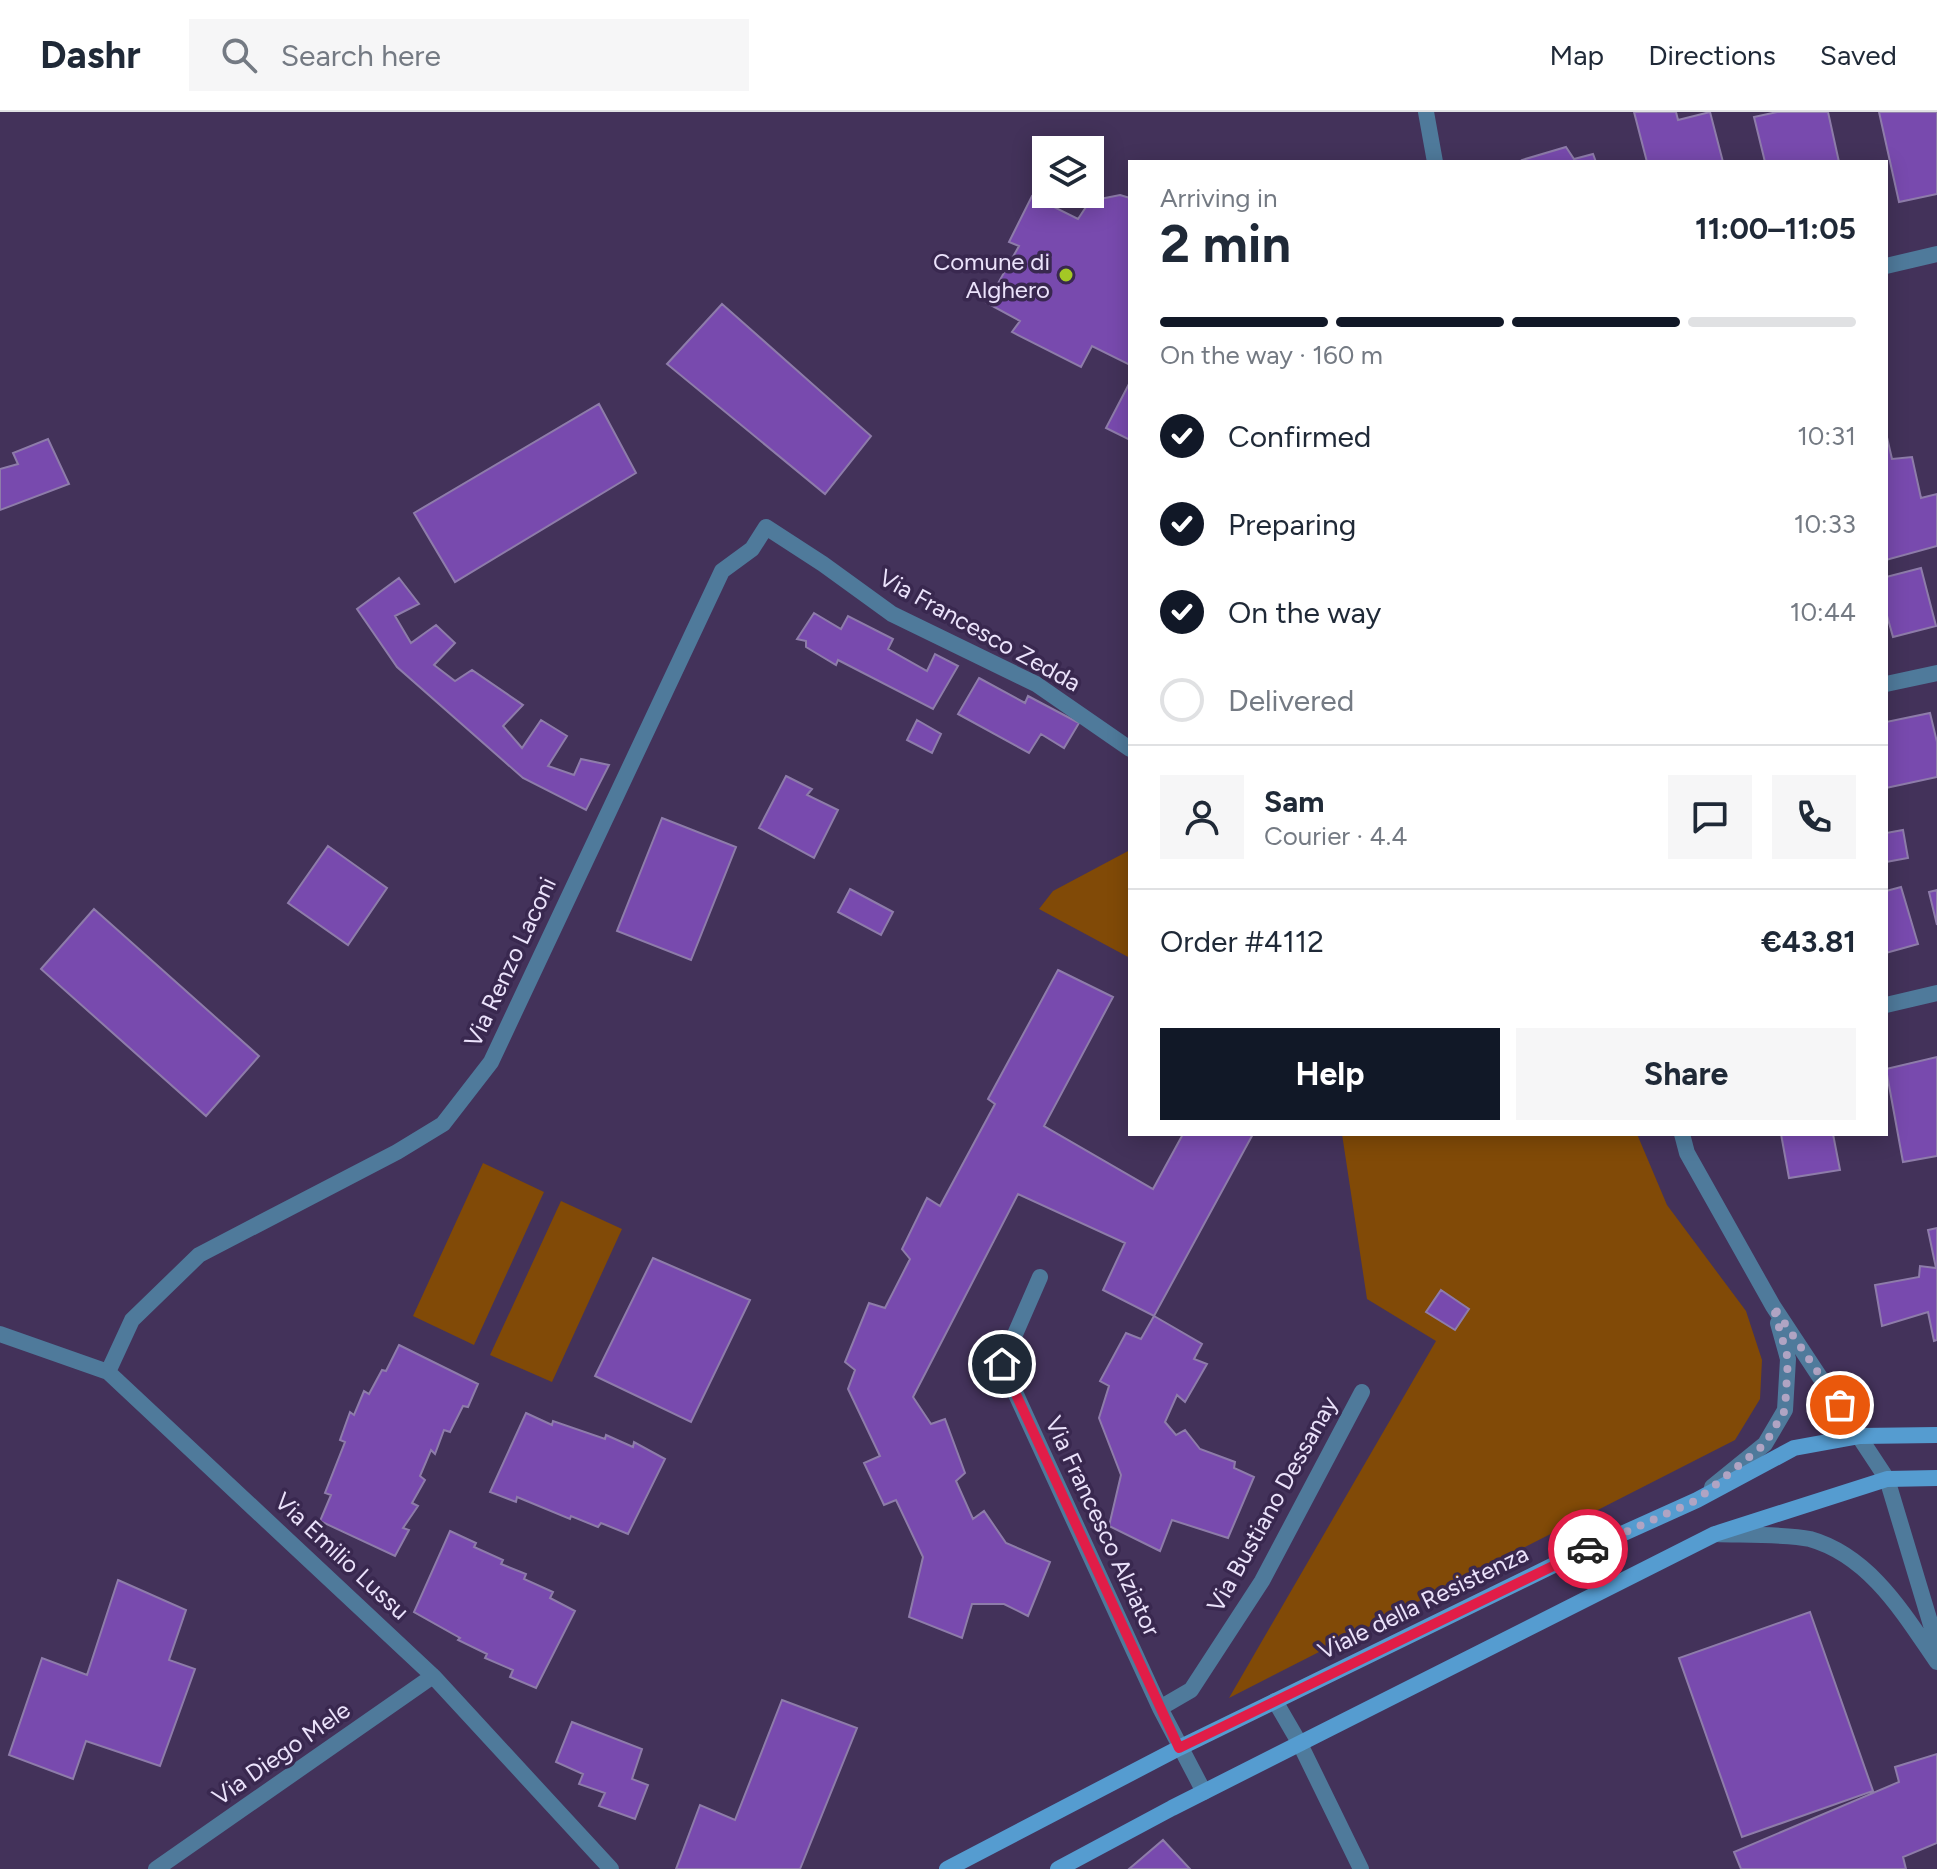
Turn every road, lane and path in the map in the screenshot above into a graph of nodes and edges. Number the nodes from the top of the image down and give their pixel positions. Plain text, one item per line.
1 (1426, 112) edge
2 (1435, 160) edge
3 (1937, 254) edge
4 (1888, 266) edge
5 (766, 527) joint
6 (1937, 673) edge
7 (1888, 684) edge
8 (1128, 748) edge
9 (1937, 993) edge
10 (1888, 1005) edge
11 (1683, 1136) edge
12 (1040, 1277) dead end
13 (1773, 1306) junction
14 (0, 1334) edge
15 (108, 1372) junction
16 (1362, 1392) dead end
17 (1937, 1435) edge
18 (1860, 1436) junction
19 (1937, 1478) edge
20 (1887, 1479) junction
21 (1697, 1500) junction
22 (1715, 1534) junction
23 (1937, 1645) edge
24 (1937, 1662) edge
25 (433, 1676) junction
26 (1275, 1701) junction
27 (1160, 1708) junction
28 (1300, 1744) junction
29 (1179, 1748) junction
30 (1204, 1792) junction
31 (156, 1869) edge
32 (611, 1869) edge
33 (947, 1869) edge
34 (1058, 1869) edge
35 (1361, 1869) edge

1 - 2 street
3 - 4 street
5 - 8 street, Via Francesco Zedda
5 - 15 street, Via Renzo Laconi
6 - 7 street
9 - 10 street
11 - 13 street
12 - 27 street, Via Francesco Alziator
13 - 18 street
13 - 21 street
14 - 15 street, Via Emilio Lussu
15 - 25 street, Via Emilio Lussu
16 - 27 street, Via Bustiano Dessanay
17 - 18 main road, Viale della Resistenza
18 - 20 street
18 - 21 main road, Viale della Resistenza
19 - 20 main road
20 - 22 main road
20 - 23 street
21 - 26 main road, Viale della Resistenza
22 - 24 street
22 - 28 main road
25 - 31 street, Via Diego Mele
25 - 32 street, Via Emilio Lussu
26 - 28 street
26 - 29 main road, Viale della Resistenza
27 - 29 street, Via Francesco Alziator
28 - 30 main road
28 - 35 street
29 - 30 street, Via Francesco Alziator
29 - 33 main road, Viale della Resistenza
30 - 34 main road

